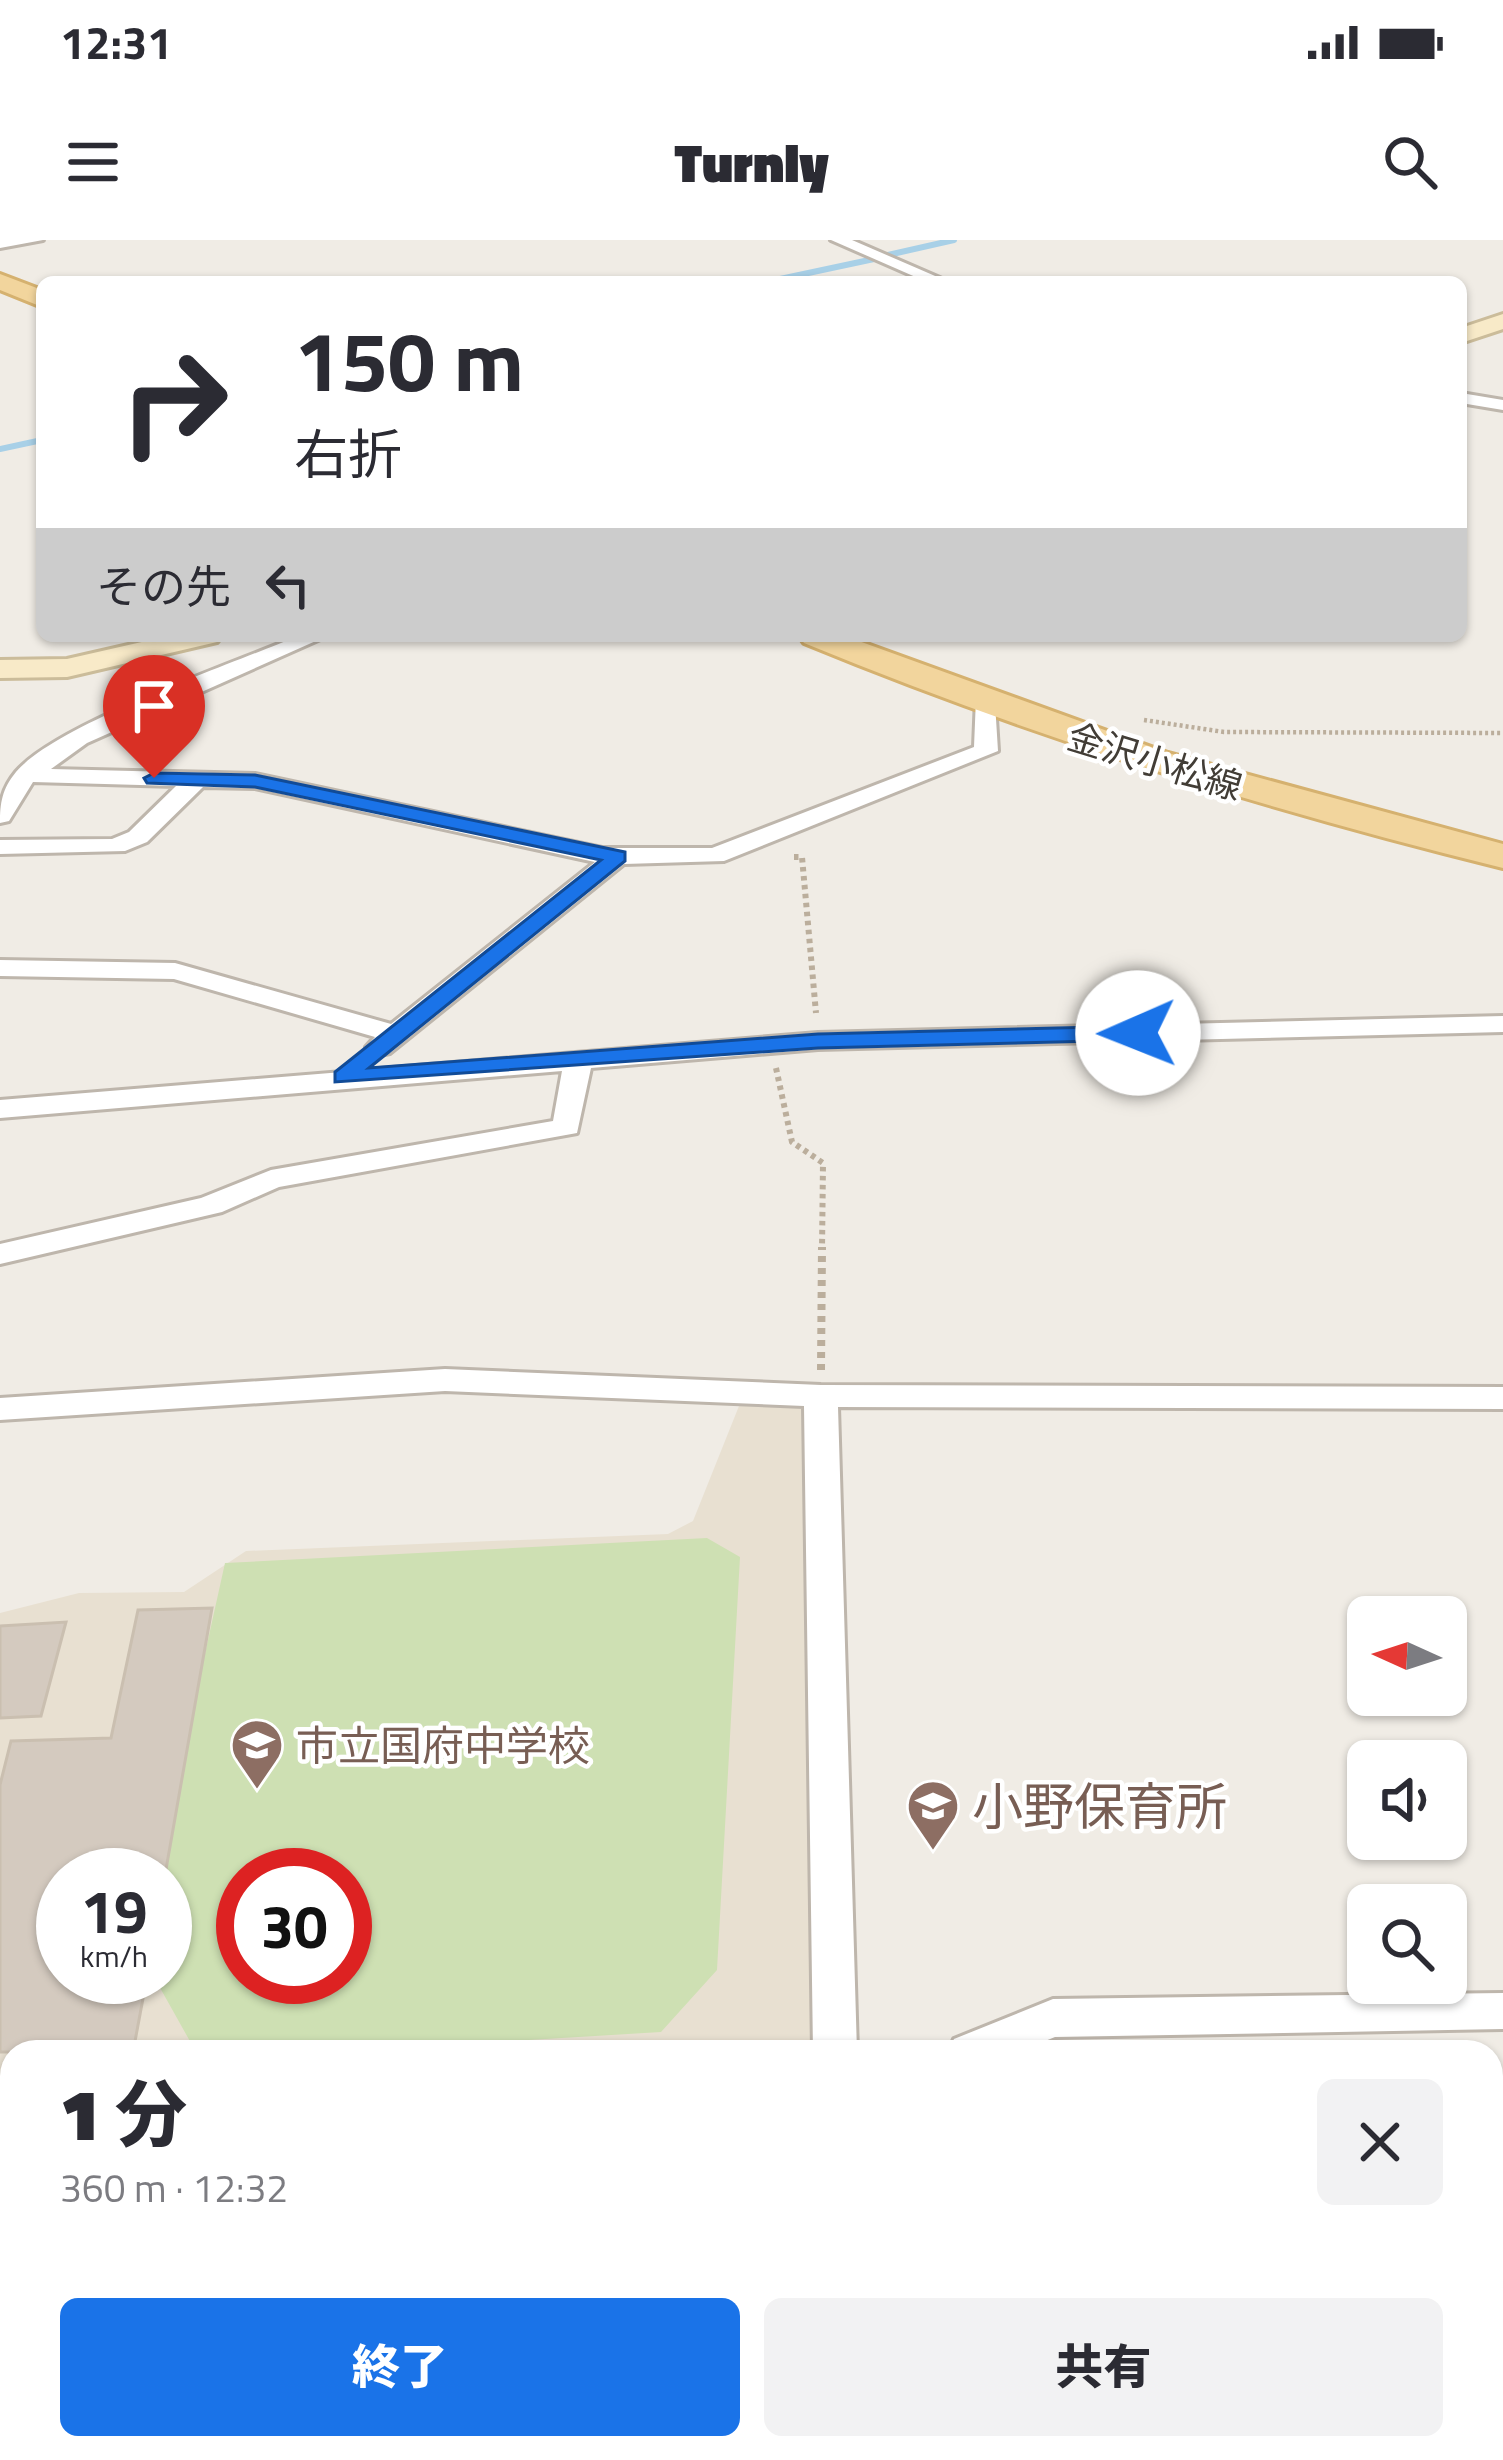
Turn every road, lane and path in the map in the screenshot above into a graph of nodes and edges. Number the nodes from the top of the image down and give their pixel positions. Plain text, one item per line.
1 (34, 240) edge
2 (839, 240) edge
3 (0, 243) edge
4 (926, 276) edge
5 (0, 281) edge
6 (0, 296) edge
7 (36, 296) edge
8 (36, 311) edge
9 (1503, 321) edge
10 (1467, 334) edge
11 (1467, 399) edge
12 (1503, 405) edge
13 (181, 642) edge
14 (302, 642) edge
15 (831, 642) edge
16 (878, 642) edge
17 (7, 683) edge
18 (984, 703) junction
19 (1136, 719) dead end
20 (1503, 733) edge
21 (26, 775) junction
22 (197, 779) junction
23 (0, 816) edge
24 (1503, 835) edge
25 (0, 847) edge
26 (715, 856) junction
27 (1503, 856) edge
28 (617, 857) junction
29 (0, 968) edge
30 (1503, 1024) edge
31 (396, 1034) junction
32 (818, 1041) junction
33 (771, 1045) junction
34 (578, 1059) junction
35 (343, 1077) junction
36 (0, 1108) edge
37 (0, 1254) edge
38 (821, 1396) junction
39 (1503, 1398) edge
40 (0, 1409) edge
41 (1503, 2011) edge
42 (835, 2040) edge
43 (1000, 2040) edge

1 - 3 street
2 - 4 street
5 - 7 main road
6 - 8 main road
9 - 10 main road
11 - 12 street
13 - 17 main road
14 - 21 street
15 - 18 main road, 金沢小松線
16 - 24 main road, 金沢小松線
18 - 26 street
18 - 27 main road, 金沢小松線
19 - 20 path
21 - 22 street
21 - 23 street
22 - 25 street
22 - 28 street
26 - 28 street
26 - 32 path
28 - 31 street
29 - 31 street
30 - 32 street
31 - 35 street
32 - 33 street
33 - 34 street
33 - 38 path
34 - 35 street
34 - 37 street
35 - 36 street
38 - 39 street
38 - 40 street
38 - 42 street
41 - 43 street

